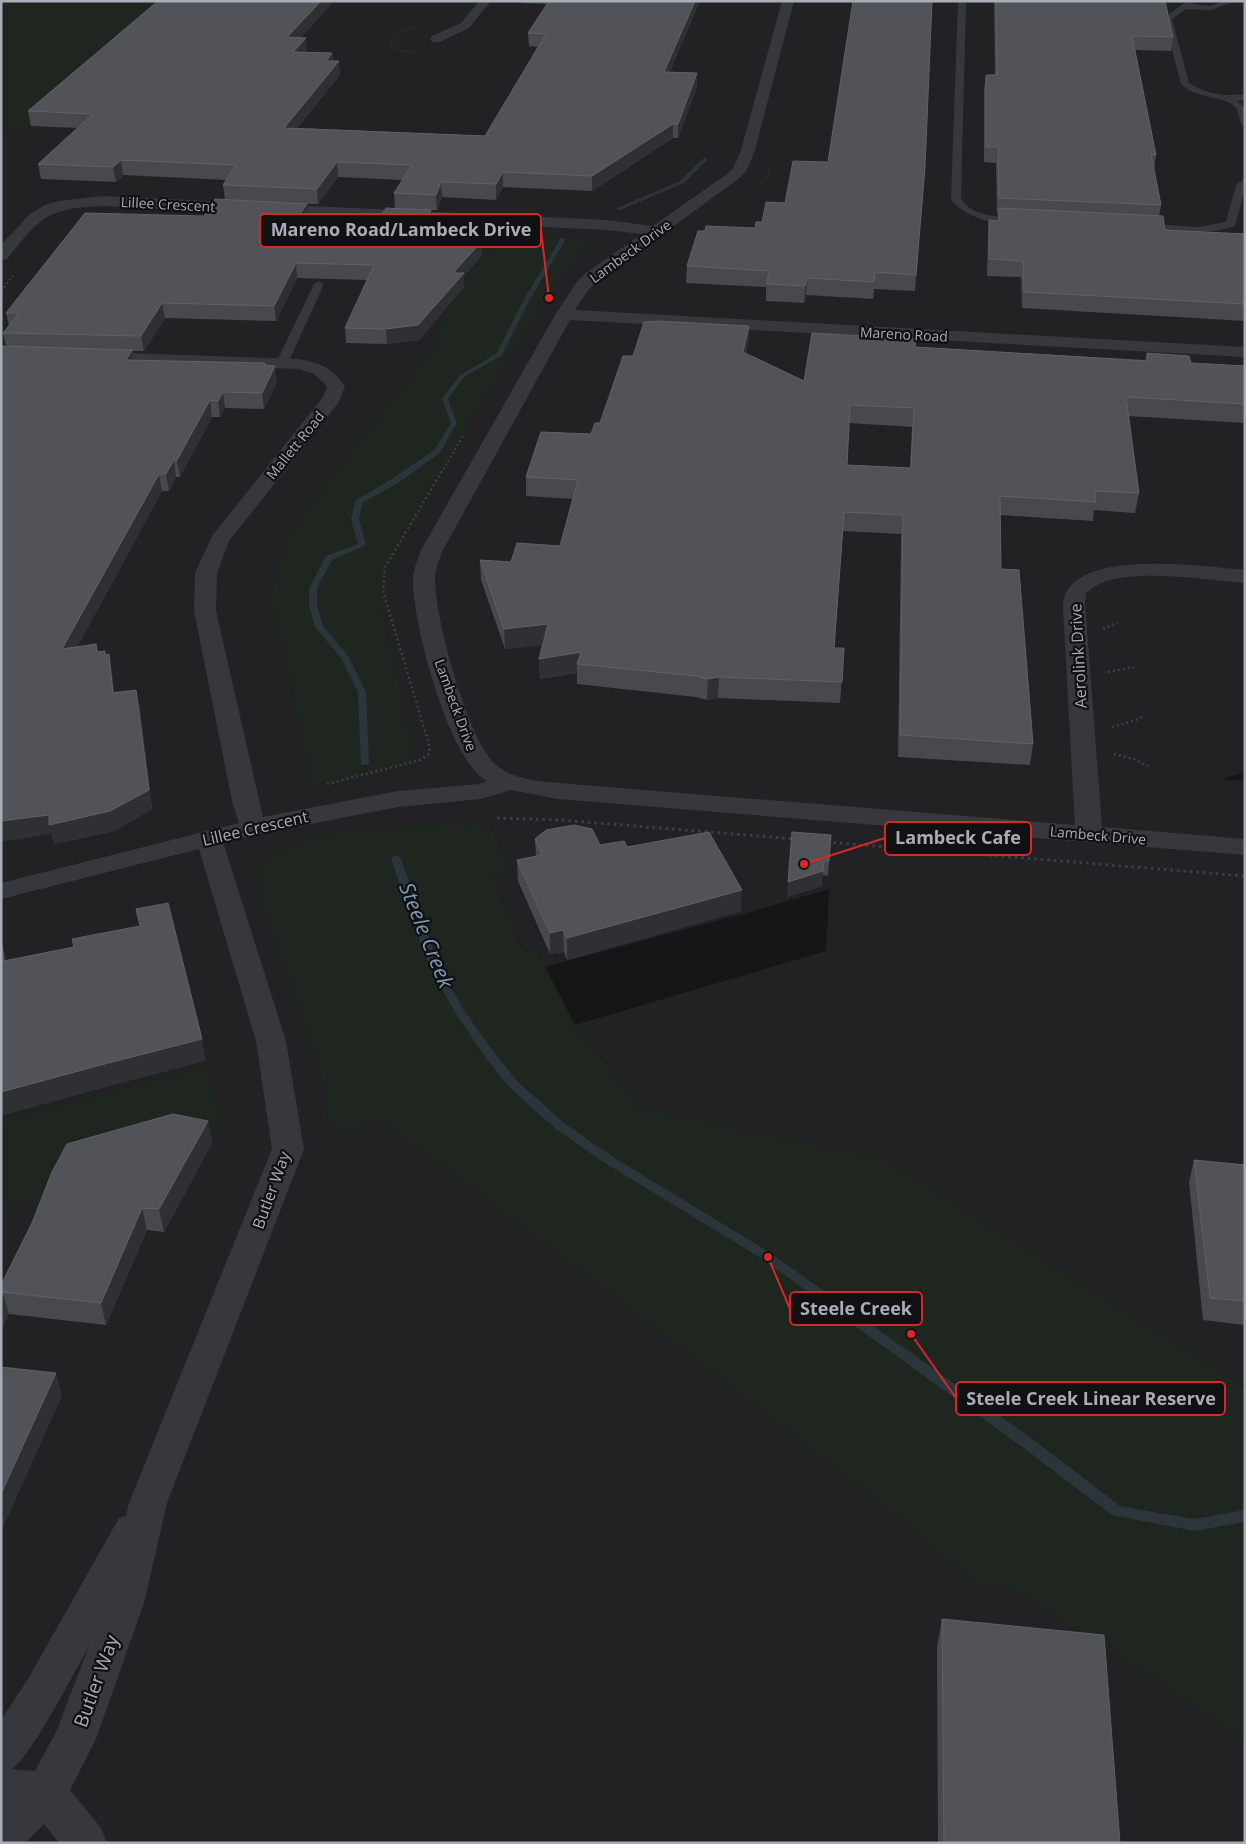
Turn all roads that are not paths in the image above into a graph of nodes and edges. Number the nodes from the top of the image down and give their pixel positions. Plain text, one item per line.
1 (485, 1) edge
2 (788, 1) edge
3 (962, 1) edge
4 (1192, 1) edge
5 (1230, 1) edge
6 (1183, 6) junction
7 (436, 38) dead end
8 (1245, 97) edge
9 (1228, 98) junction
10 (1245, 124) edge
11 (1245, 180) edge
12 (1027, 221) edge
13 (1127, 226) edge
14 (655, 231) junction
15 (1, 256) edge
16 (319, 284) edge
17 (564, 315) junction
18 (1245, 352) edge
19 (81, 357) edge
20 (282, 362) junction
21 (1245, 576) edge
22 (512, 782) junction
23 (253, 827) junction
24 (1089, 834) junction
25 (209, 838) junction
26 (1245, 846) edge
27 (1, 891) edge
28 (148, 1503) junction
29 (1, 1754) edge
30 (1, 1788) edge
31 (46, 1793) junction
32 (1, 1836) edge
33 (86, 1843) edge

1 - 7 street
2 - 14 street, Lambeck Drive
3 - 12 lane
4 - 6 lane
5 - 6 lane
6 - 9 lane
8 - 9 lane
9 - 10 lane
11 - 13 lane
14 - 15 street, Lillee Crescent
14 - 17 street, Lambeck Drive
16 - 20 lane
17 - 18 street, Mareno Road
17 - 22 street, Lambeck Drive
19 - 20 street, Mallett Road
20 - 23 street, Mallett Road
21 - 24 street, Aerolink Drive
22 - 23 street, Lillee Crescent
22 - 24 street, Lambeck Drive
23 - 25 street, Lillee Crescent
24 - 26 street, Lambeck Drive
25 - 27 street, Lillee Crescent
25 - 28 street, Butler Way
28 - 29 street, Butler Way
28 - 31 street, Butler Way
30 - 31 street
31 - 32 street, Butler Way
31 - 33 street

